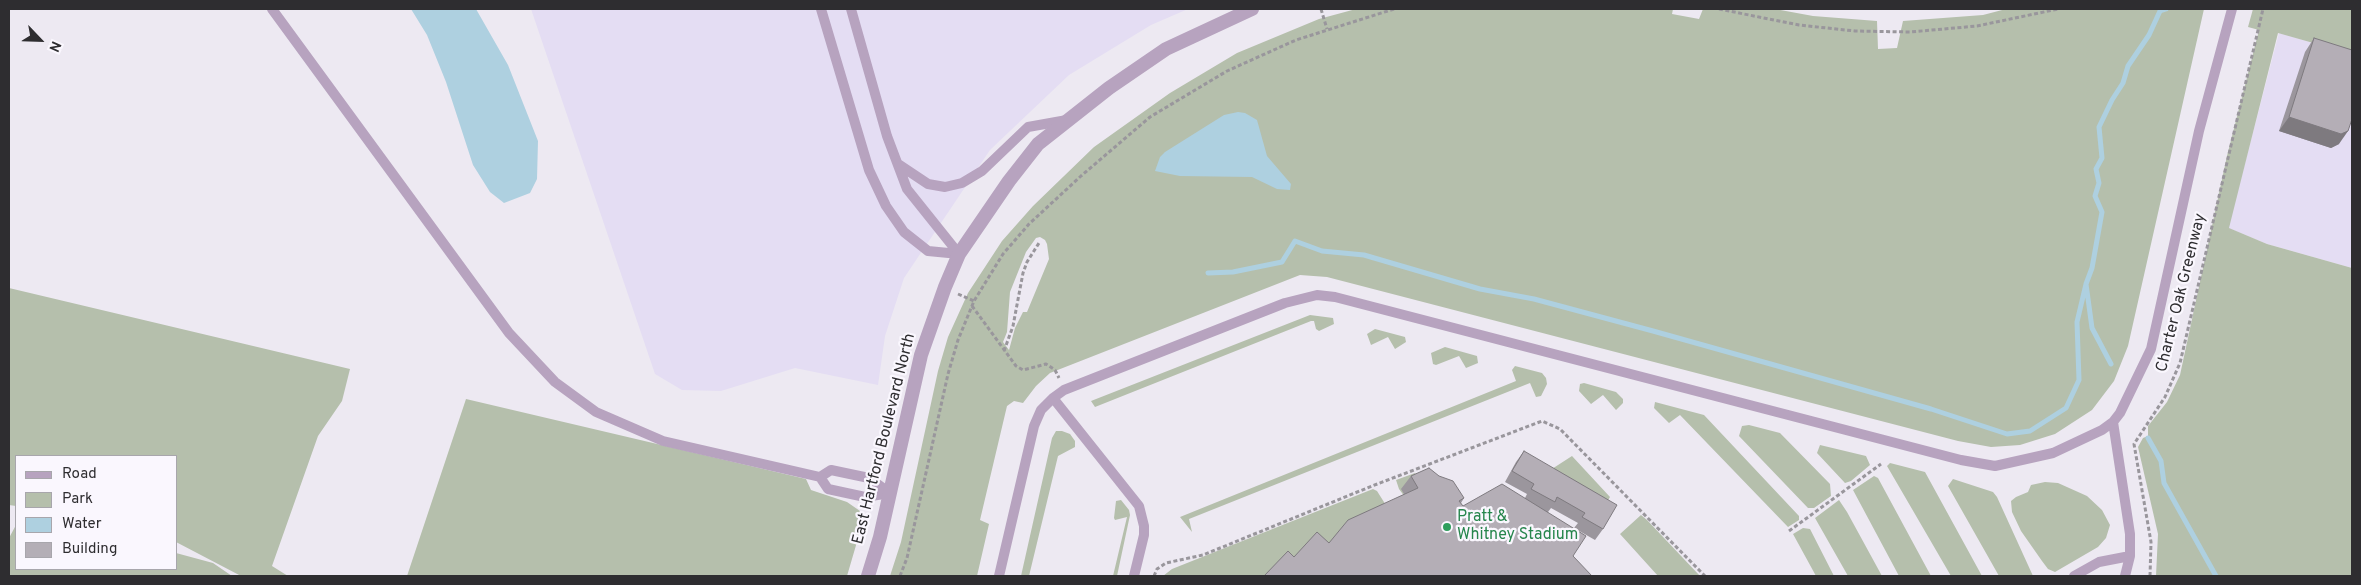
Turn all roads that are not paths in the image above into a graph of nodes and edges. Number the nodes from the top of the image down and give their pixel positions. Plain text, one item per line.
1 (272, 9) edge
2 (822, 9) edge
3 (851, 9) edge
4 (1252, 9) edge
5 (2232, 9) edge
6 (1069, 120) junction
7 (898, 163) junction
8 (959, 254) junction
9 (1053, 398) junction
10 (2112, 422) junction
11 (820, 477) junction
12 (890, 493) junction
13 (2130, 556) junction
14 (868, 576) edge
15 (999, 576) edge
16 (1134, 576) edge
17 (2074, 576) edge
18 (2125, 576) edge

1 - 11 lane
2 - 8 lane
3 - 7 lane
4 - 6 street, East Hartford Boulevard North
5 - 10 lane
6 - 7 lane
6 - 8 street, East Hartford Boulevard North
7 - 8 lane
8 - 12 street, East Hartford Boulevard North
9 - 10 lane
9 - 15 lane
9 - 16 lane
10 - 13 lane
11 - 12 lane
11 - 12 lane
12 - 14 street, East Hartford Boulevard North
13 - 17 lane
13 - 18 lane

